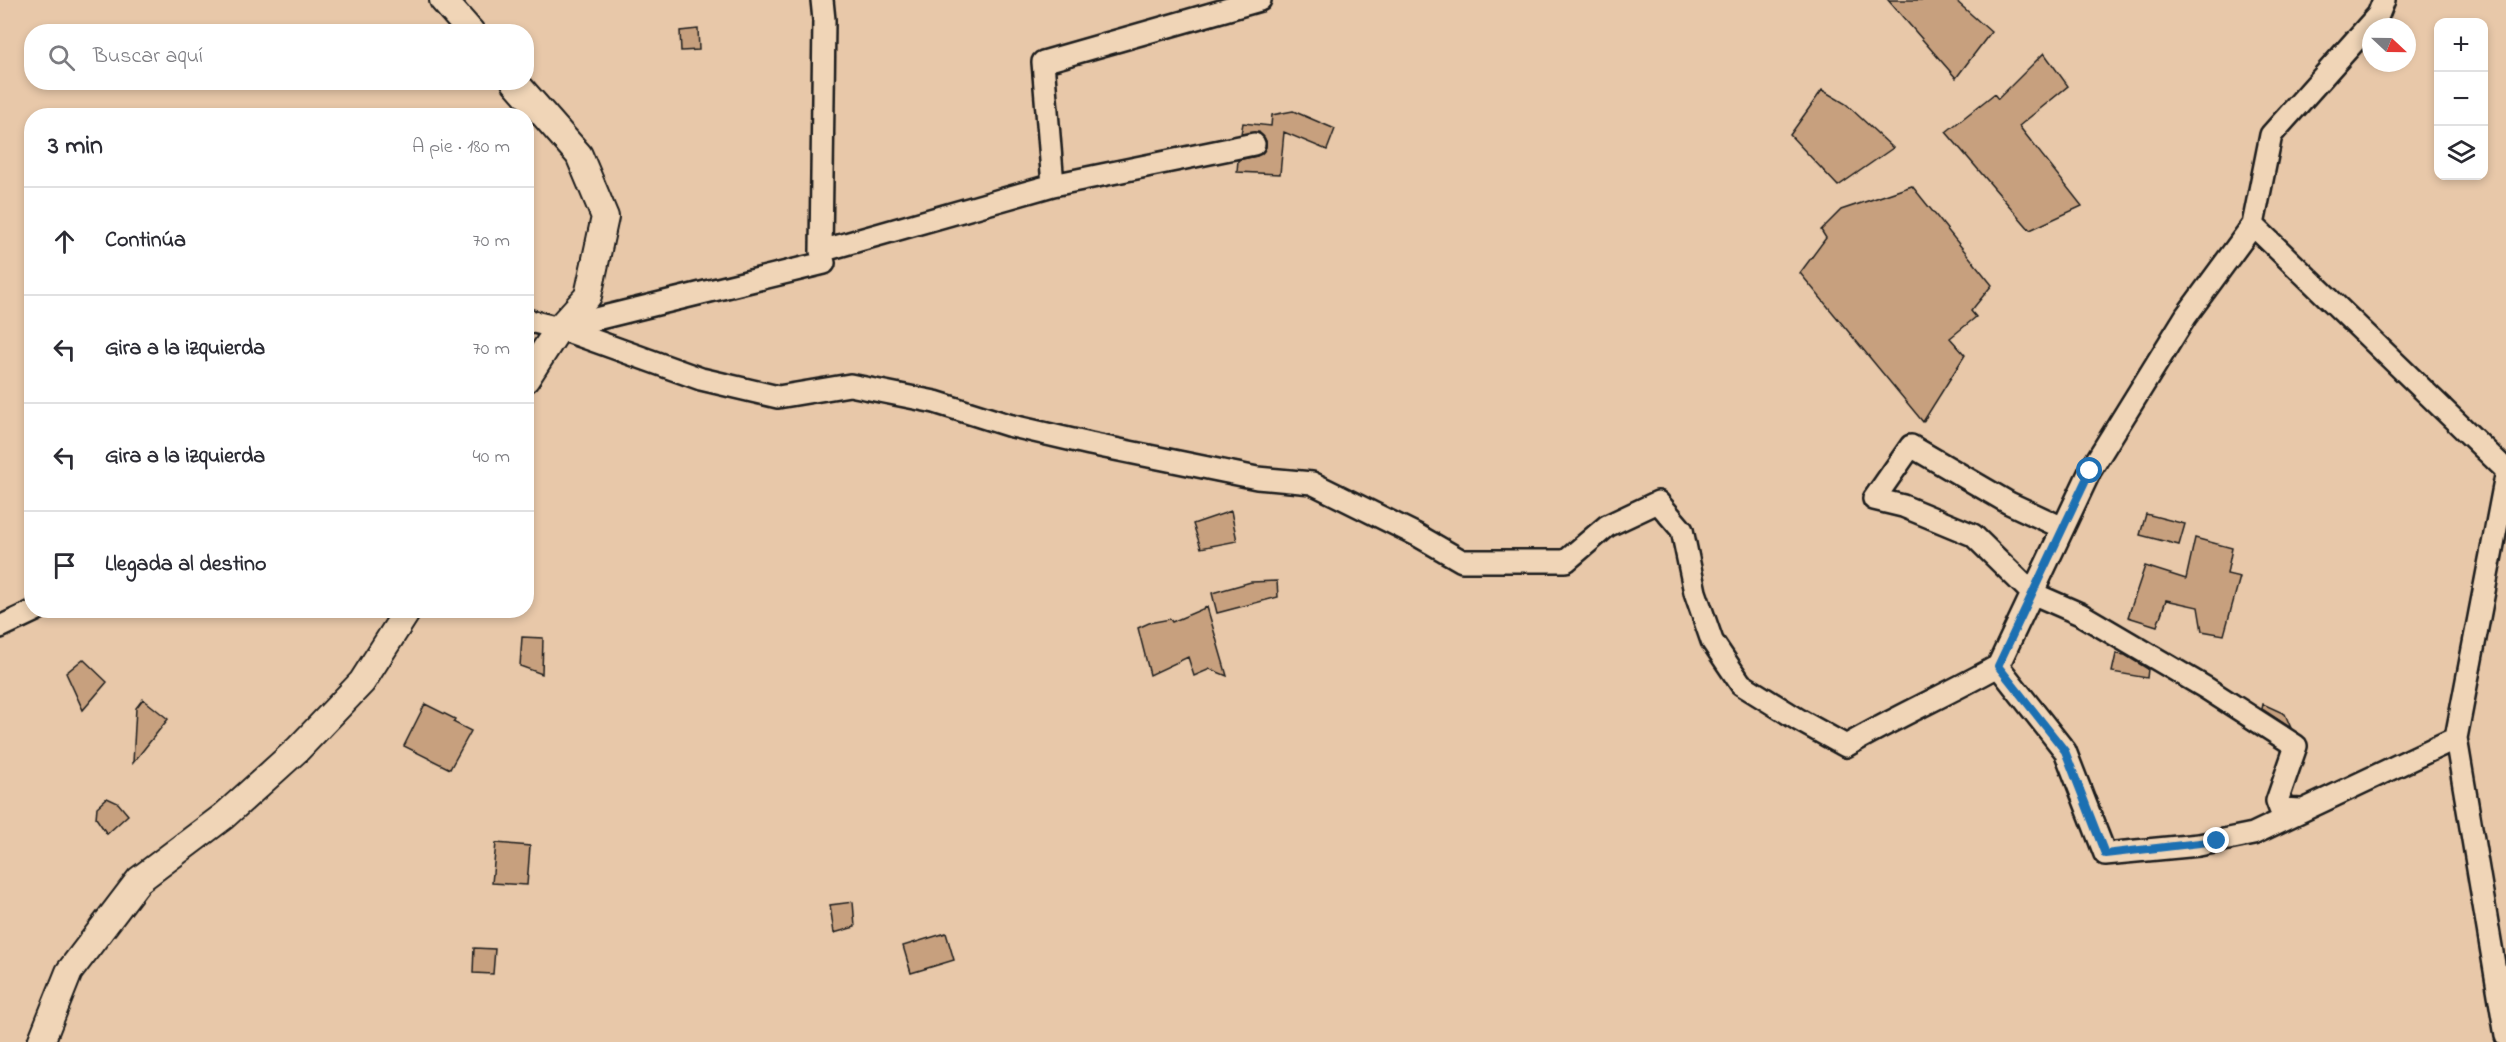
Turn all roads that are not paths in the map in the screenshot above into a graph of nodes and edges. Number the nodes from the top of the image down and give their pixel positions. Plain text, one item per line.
1 (443, 0) edge
2 (822, 0) edge
3 (1260, 0) edge
4 (2384, 0) edge
5 (464, 24) edge
6 (522, 90) edge
7 (1254, 144) dead end
8 (1053, 185) junction
9 (2253, 225) junction
10 (821, 251) junction
11 (534, 322) edge
12 (559, 328) junction
13 (534, 367) edge
14 (2506, 470) edge
15 (2506, 476) edge
16 (2063, 528) junction
17 (2032, 593) junction
18 (24, 616) edge
19 (403, 618) edge
20 (0, 627) edge
21 (1998, 666) junction
22 (2456, 738) junction
23 (2301, 810) junction
24 (2506, 1036) edge
25 (41, 1042) edge

1 - 5 street
2 - 10 street
3 - 8 street
4 - 9 street
6 - 12 street
7 - 8 street
8 - 10 street
9 - 14 street
9 - 16 street
10 - 12 street
11 - 12 street
12 - 13 street
12 - 21 street
15 - 22 street
16 - 17 street
16 - 17 street
17 - 21 street
17 - 23 street
18 - 20 street
19 - 25 street
21 - 23 street
22 - 23 street
22 - 24 street

